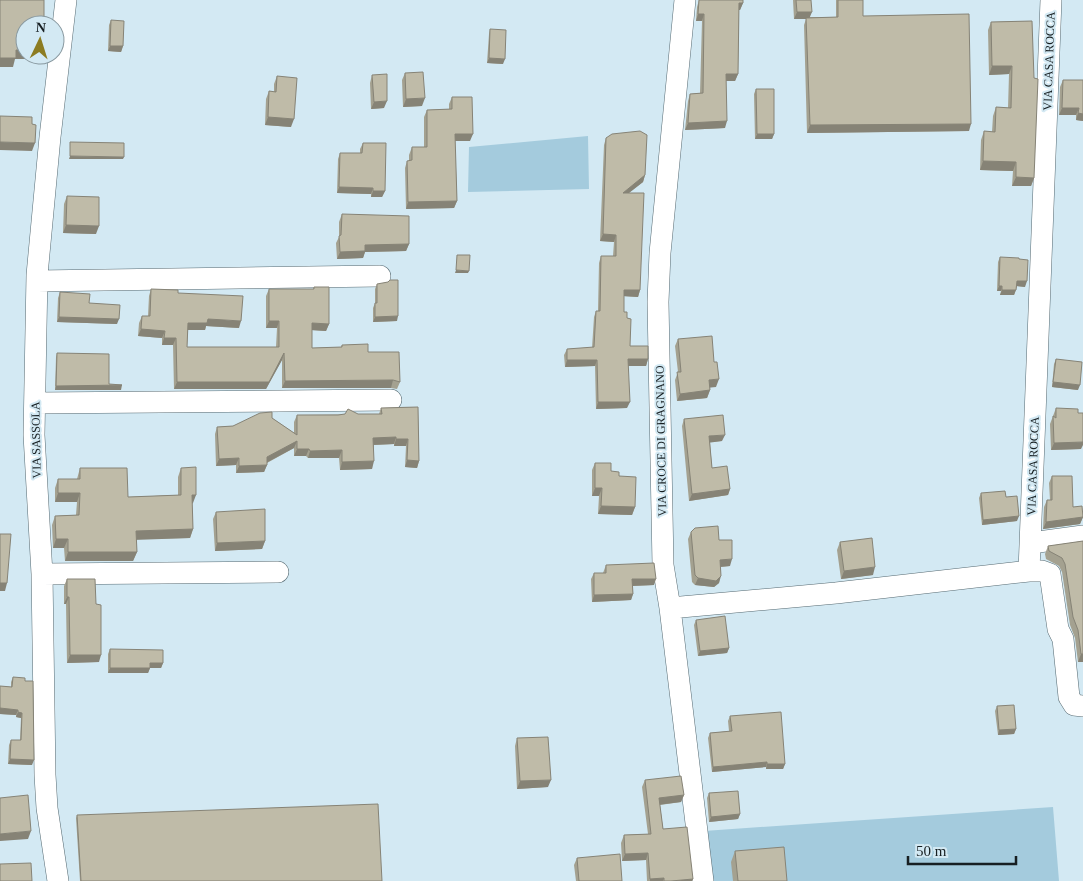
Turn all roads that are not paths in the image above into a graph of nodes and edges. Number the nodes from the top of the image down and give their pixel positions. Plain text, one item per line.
1 (66, 0) edge
2 (685, 0) edge
3 (1051, 0) edge
4 (380, 276) dead end
5 (37, 281) junction
6 (391, 400) dead end
7 (35, 403) junction
8 (1083, 536) edge
9 (1030, 543) junction
10 (1029, 571) junction
11 (278, 572) dead end
12 (42, 574) junction
13 (670, 608) junction
14 (1083, 706) edge
15 (58, 881) edge
16 (703, 881) edge

1 - 5 street, VIA SASSOLA
2 - 13 street, VIA CROCE DI GRAGNANO
3 - 9 street, VIA CASA ROCCA
4 - 5 street
5 - 7 street, VIA SASSOLA
6 - 7 street
7 - 12 street, VIA SASSOLA
8 - 9 street
9 - 10 street, VIA CASA ROCCA
10 - 13 street
10 - 14 street
11 - 12 street
12 - 15 street, VIA SASSOLA
13 - 16 street, VIA CROCE DI GRAGNANO

